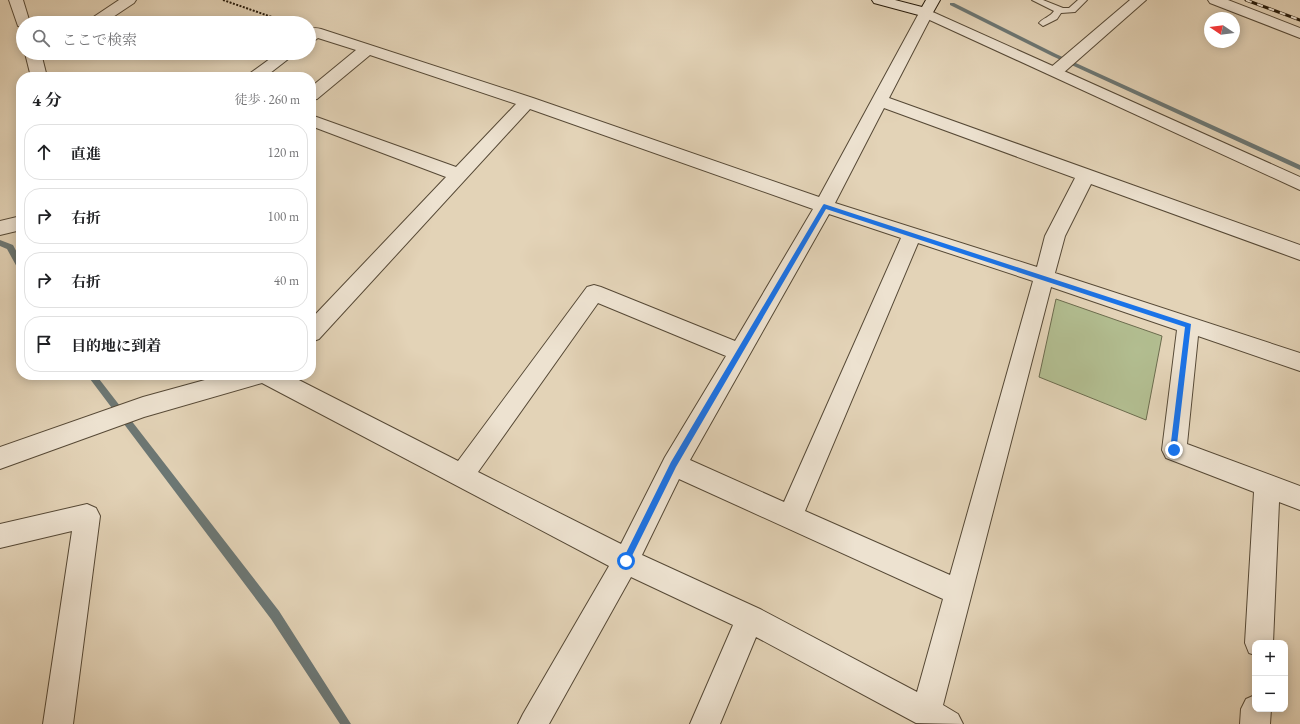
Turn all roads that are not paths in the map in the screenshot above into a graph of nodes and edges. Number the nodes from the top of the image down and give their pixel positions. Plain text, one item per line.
1 (16, 0) edge
2 (129, 0) edge
3 (879, 0) edge
4 (1036, 0) edge
5 (1083, 0) edge
6 (1139, 0) edge
7 (1215, 0) edge
8 (929, 6) edge
9 (1059, 10) junction
10 (21, 16) edge
11 (105, 16) edge
12 (1043, 23) dead end
13 (316, 32) edge
14 (1300, 33) edge
15 (366, 50) junction
16 (39, 60) edge
17 (278, 60) edge
18 (1058, 69) junction
19 (38, 72) edge
20 (262, 72) edge
21 (316, 90) edge
22 (879, 100) junction
23 (528, 102) junction
24 (316, 122) edge
25 (459, 175) junction
26 (1086, 175) junction
27 (1300, 184) edge
28 (824, 206) junction
29 (16, 224) edge
30 (0, 228) edge
31 (912, 234) junction
32 (1300, 253) edge
33 (1045, 277) junction
34 (1188, 326) junction
35 (316, 328) edge
36 (740, 352) junction
37 (1300, 362) edge
38 (239, 380) edge
39 (278, 380) edge
40 (0, 458) edge
41 (674, 465) junction
42 (461, 476) junction
43 (1267, 486) junction
44 (1300, 498) edge
45 (790, 517) junction
46 (0, 536) edge
47 (626, 561) junction
48 (958, 592) junction
49 (750, 619) junction
50 (1259, 640) edge
51 (926, 712) junction
52 (1256, 712) edge
53 (58, 724) edge
54 (533, 724) edge
55 (705, 724) edge
56 (948, 724) edge
57 (1255, 724) edge

1 - 10 street
2 - 11 street
3 - 8 street
4 - 9 lane
5 - 9 lane
6 - 18 street
7 - 14 street
8 - 18 street
8 - 22 street
9 - 12 lane
13 - 15 street
15 - 21 street
15 - 23 street
16 - 19 street
17 - 20 street
18 - 27 street
22 - 26 street
22 - 28 street
23 - 25 street
23 - 28 street
24 - 25 street
25 - 35 street
26 - 32 street
26 - 33 street
28 - 31 street
28 - 36 street
29 - 30 street
31 - 33 street
31 - 45 street
33 - 34 street
33 - 48 street
34 - 37 street
34 - 43 street
36 - 41 street
36 - 42 street
38 - 40 street
39 - 42 street
41 - 45 street
41 - 47 street
42 - 47 street
43 - 44 street
43 - 50 street
45 - 48 street
46 - 53 street
47 - 49 street
47 - 54 street
48 - 51 street
49 - 51 street
49 - 55 street
51 - 56 street
52 - 57 street

